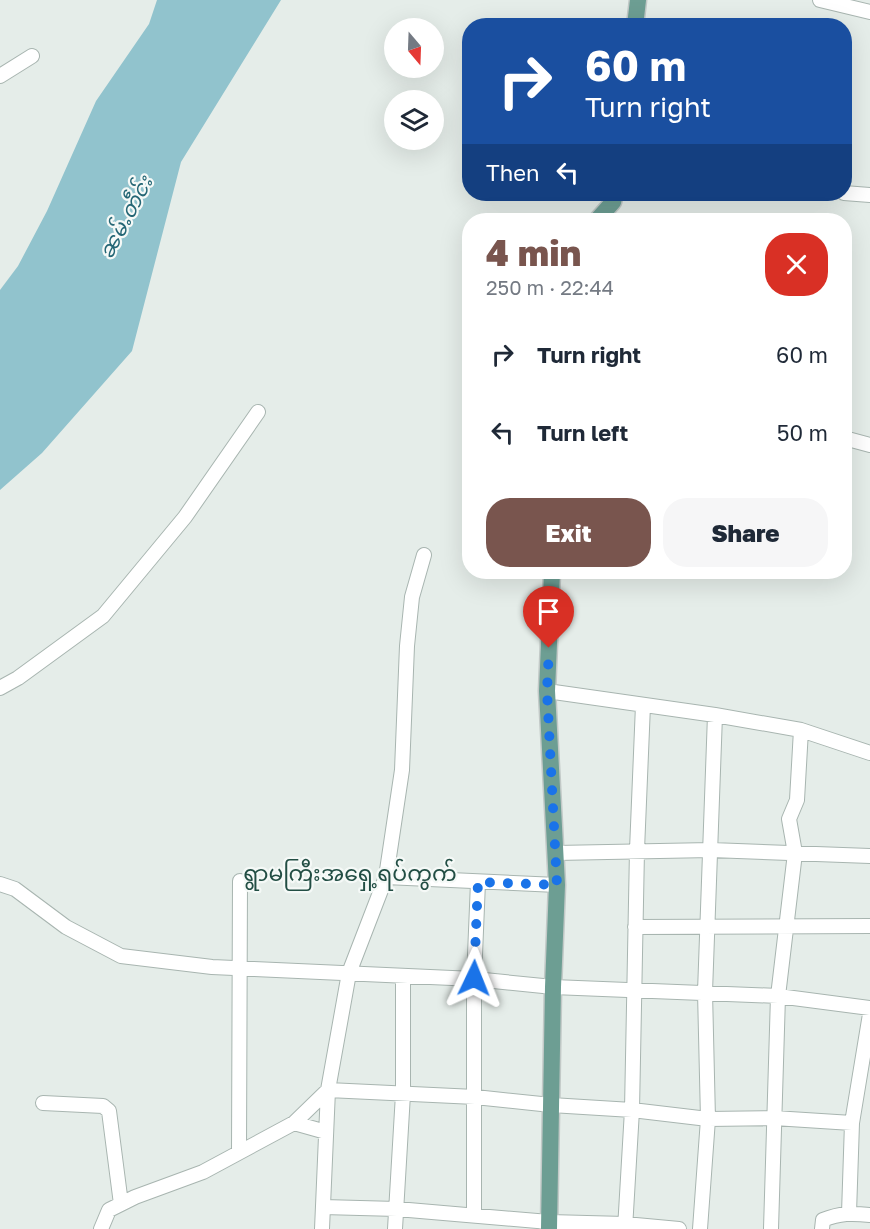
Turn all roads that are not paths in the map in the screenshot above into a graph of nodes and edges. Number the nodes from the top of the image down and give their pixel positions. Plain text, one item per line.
1 (638, 0) edge
2 (820, 0) edge
3 (870, 12) edge
4 (636, 18) edge
5 (32, 56) dead end
6 (0, 76) edge
7 (852, 194) edge
8 (870, 195) edge
9 (613, 201) edge
10 (603, 213) edge
11 (258, 412) dead end
12 (852, 440) edge
13 (870, 445) edge
14 (424, 555) dead end
15 (552, 579) edge
16 (0, 688) edge
17 (547, 691) junction
18 (643, 705) junction
19 (715, 715) junction
20 (801, 730) junction
21 (870, 753) edge
22 (637, 850) junction
23 (711, 850) junction
24 (556, 853) junction
25 (795, 853) junction
26 (870, 856) edge
27 (386, 876) junction
28 (240, 881) dead end
29 (478, 882) junction
30 (0, 884) edge
31 (557, 885) junction
32 (870, 926) edge
33 (635, 927) junction
34 (786, 927) junction
35 (708, 928) junction
36 (239, 968) junction
37 (349, 973) junction
38 (403, 976) junction
39 (474, 978) junction
40 (553, 987) junction
41 (634, 990) junction
42 (705, 992) junction
43 (778, 996) junction
44 (870, 1008) edge
45 (870, 1014) edge
46 (866, 1068) edge
47 (328, 1090) junction
48 (403, 1094) junction
49 (475, 1097) junction
50 (43, 1103) dead end
51 (550, 1106) junction
52 (632, 1110) junction
53 (774, 1118) junction
54 (708, 1119) junction
55 (852, 1122) junction
56 (294, 1123) junction
57 (326, 1132) junction
58 (239, 1152) junction
59 (121, 1204) junction
60 (323, 1207) junction
61 (397, 1209) junction
62 (849, 1213) junction
63 (474, 1215) junction
64 (870, 1215) edge
65 (549, 1226) edge
66 (625, 1227) edge
67 (101, 1229) edge
68 (322, 1229) edge
69 (395, 1229) edge
70 (679, 1229) edge
71 (700, 1229) edge
72 (771, 1229) edge
73 (822, 1229) edge

1 - 4 main road
2 - 3 street
5 - 6 street
7 - 8 street
9 - 10 main road
11 - 16 street
12 - 13 street
14 - 27 street
15 - 17 main road
17 - 18 street
17 - 24 main road
18 - 19 street
18 - 22 street
19 - 20 street
19 - 23 street
20 - 21 street
20 - 25 street
22 - 23 street
22 - 24 street
22 - 33 street
23 - 25 street
23 - 35 street
24 - 31 main road
25 - 26 street
25 - 34 street
27 - 29 street
27 - 37 street
28 - 36 street
29 - 31 street
29 - 39 street
30 - 36 street
31 - 40 main road
32 - 34 street
33 - 35 street
33 - 41 street
34 - 35 street
34 - 43 street
35 - 42 street
36 - 37 street
36 - 58 street
37 - 38 street
37 - 47 street
38 - 39 street
38 - 48 street
39 - 40 street
39 - 49 street
40 - 41 street
40 - 51 main road
41 - 42 street
41 - 52 street
42 - 43 street
42 - 54 street
43 - 44 street
43 - 53 street
45 - 46 street
46 - 55 street
47 - 48 street
47 - 56 street
47 - 57 street
48 - 49 street
48 - 61 street
49 - 51 street
49 - 63 street
50 - 59 street
51 - 52 street
51 - 65 main road
52 - 54 street
52 - 66 street
53 - 54 street
53 - 55 street
53 - 72 street
54 - 71 street
55 - 62 street
56 - 57 street
56 - 58 street
57 - 60 street
58 - 59 street
59 - 67 street
60 - 61 street
60 - 68 street
61 - 63 street
61 - 69 street
62 - 64 street
62 - 73 street
63 - 65 street
65 - 66 street
66 - 70 street

